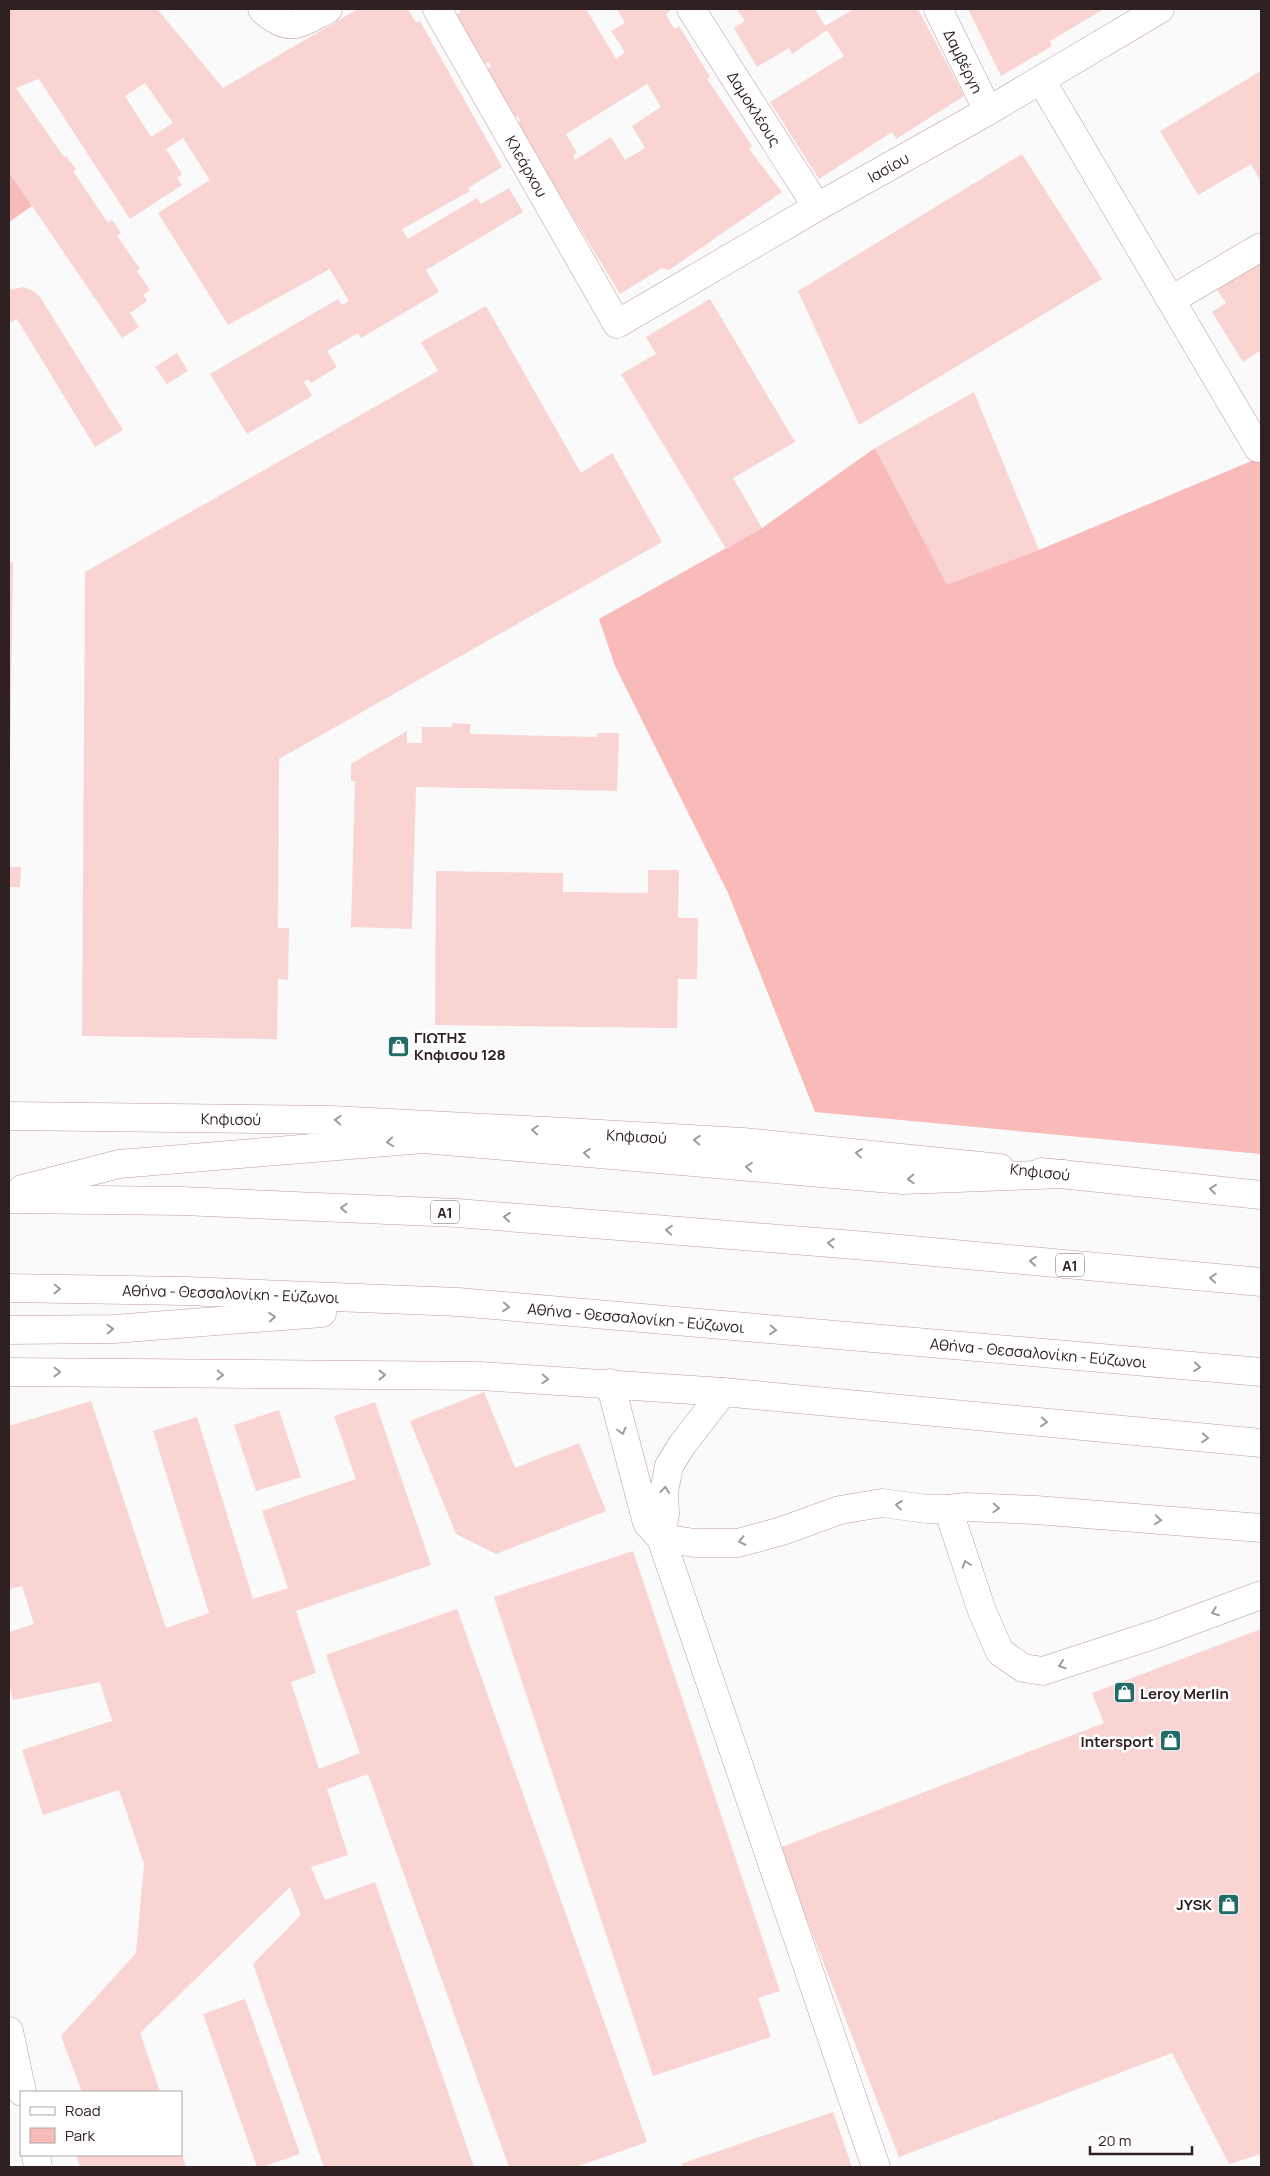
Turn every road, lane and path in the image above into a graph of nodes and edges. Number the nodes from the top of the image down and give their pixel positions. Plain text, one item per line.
1 (262, 9) edge
2 (328, 9) edge
3 (437, 9) edge
4 (691, 9) edge
5 (938, 9) edge
6 (1160, 9) edge
7 (1041, 80) junction
8 (988, 111) junction
9 (817, 207) junction
10 (1261, 247) edge
11 (1171, 300) junction
12 (617, 324) joint
13 (1259, 447) edge
14 (9, 1116) edge
15 (1064, 1174) junction
16 (9, 1192) edge
17 (1261, 1195) edge
18 (9, 1198) edge
19 (1261, 1282) edge
20 (9, 1288) edge
21 (458, 1302) junction
22 (9, 1330) edge
23 (9, 1372) edge
24 (1261, 1372) edge
25 (610, 1383) junction
26 (723, 1392) junction
27 (1261, 1443) edge
28 (948, 1510) junction
29 (1261, 1528) edge
30 (661, 1538) junction
31 (1261, 1595) edge
32 (9, 2031) edge
33 (22, 2091) edge
34 (876, 2167) edge

1 - 2 main road
3 - 12 main road, Κλεάρχου
4 - 9 main road, Δαμοκλέους
5 - 8 main road, Δαμβέργη
6 - 7 main road, Ιασίου
7 - 8 main road, Ιασίου
7 - 11 main road
8 - 9 main road, Ιασίου
9 - 12 main road, Ιασίου
10 - 11 main road
11 - 13 main road
15 -> 14 main road, Κηφισού
15 -> 16 main road
17 -> 15 main road, Κηφισού
19 -> 18 main road, Α1
20 -> 21 main road, Αθήνα - Θεσσαλονίκη - Εύζωνοι
22 -> 21 main road
21 -> 24 main road, Αθήνα - Θεσσαλονίκη - Εύζωνοι
23 -> 25 main road
25 - 26 main road
25 -> 30 main road
26 -> 27 main road
30 -> 26 main road
28 -> 29 main road
28 -> 30 main road
31 -> 28 main road
30 - 34 main road
32 - 33 main road

